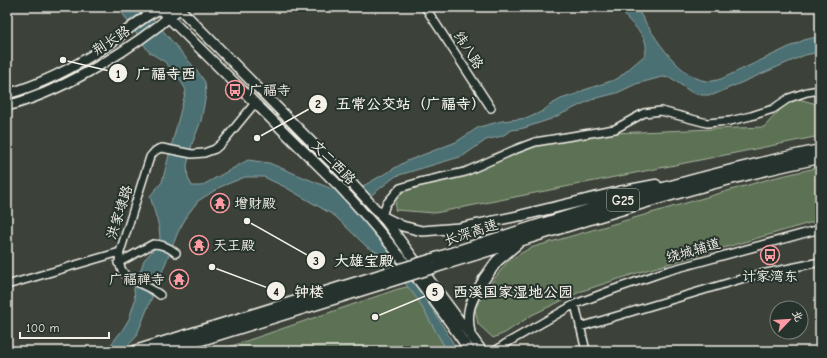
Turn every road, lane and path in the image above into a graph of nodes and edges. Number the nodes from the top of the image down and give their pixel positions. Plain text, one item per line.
1 (180, 7) edge
2 (426, 7) edge
3 (162, 8) edge
4 (168, 17) junction
5 (820, 90) edge
6 (7, 94) edge
7 (255, 103) junction
8 (7, 106) edge
9 (491, 108) dead end
10 (820, 150) edge
11 (820, 158) edge
12 (717, 173) junction
13 (523, 215) joint
14 (382, 216) junction
15 (820, 229) edge
16 (520, 241) junction
17 (174, 251) dead end
18 (120, 252) junction
19 (820, 262) edge
20 (118, 263) junction
21 (433, 264) junction
22 (382, 279) junction
23 (484, 279) joint
24 (7, 285) edge
25 (157, 293) dead end
26 (575, 304) junction
27 (580, 327) junction
28 (471, 336) junction
29 (134, 351) edge
30 (166, 351) edge
31 (470, 351) edge
32 (482, 351) edge
33 (495, 351) edge
34 (586, 351) edge

1 - 4 main road, 荆长路
1 - 14 main road, 文二西路
2 - 9 street, 纬八路
3 - 4 main road, 文二西路
3 - 6 main road, 荆长路
4 - 7 main road, 文二西路
4 - 8 main road, 荆长路
5 - 14 street
7 - 18 street, 洪家埭路
7 - 31 main road, 文二西路
10 - 12 highway, 长深高速 / G25
11 - 16 highway, 长深高速 / G25
12 - 13 highway
12 - 21 highway, 长深高速 / G25
13 - 14 main road
14 - 28 main road
15 - 26 street, 绕城辅道
16 - 21 highway, 长深高速 / G25
16 - 23 highway
17 - 20 street
18 - 20 street
18 - 24 street, 洪家埭路
19 - 27 street
20 - 25 street
21 - 22 highway, 长深高速 / G25, bridge
22 - 29 highway, 长深高速 / G25
22 - 30 highway, 长深高速 / G25
23 - 28 main road
26 - 27 street
26 - 33 street, 绕城辅道
27 - 34 street
28 - 32 main road

